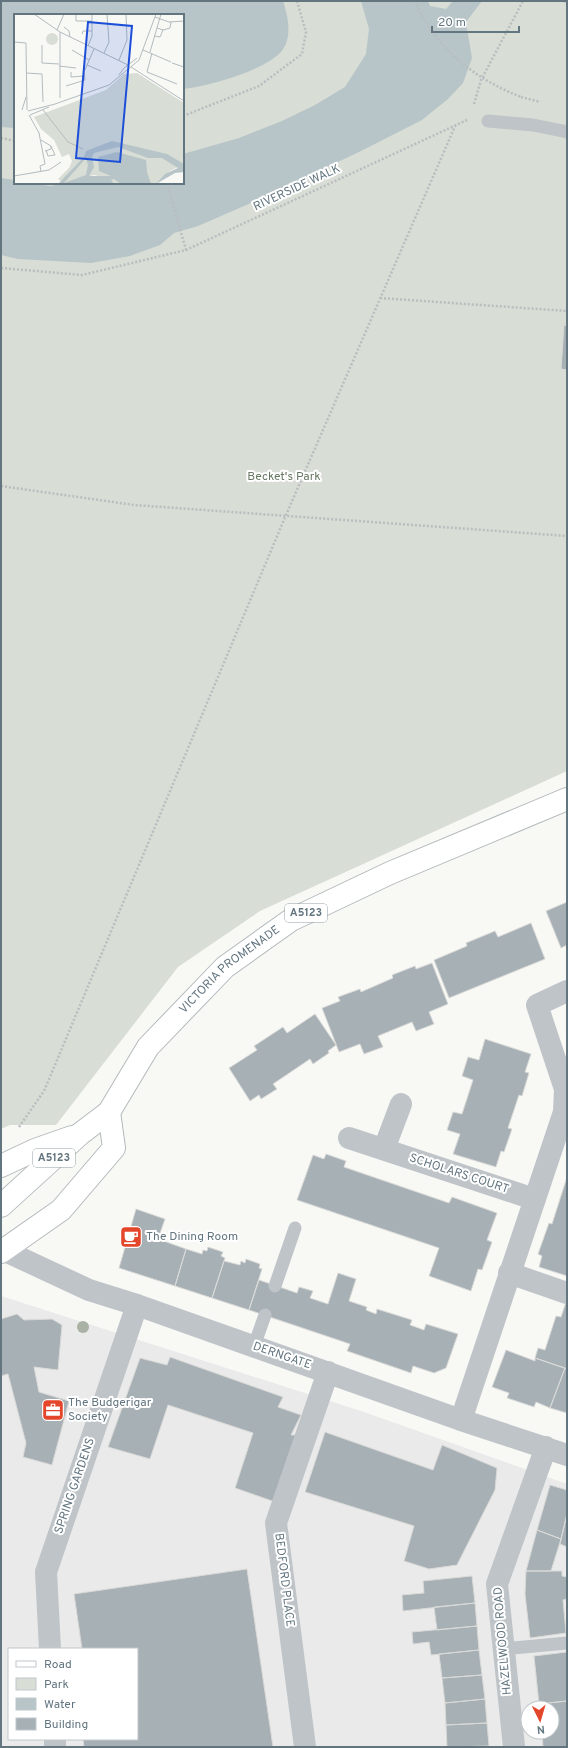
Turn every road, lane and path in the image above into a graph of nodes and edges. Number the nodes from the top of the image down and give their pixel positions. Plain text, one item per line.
1 (297, 1) edge
2 (415, 1) edge
3 (523, 1) edge
4 (564, 1) edge
5 (567, 5) edge
6 (522, 97) dead end
7 (473, 106) dead end
8 (184, 116) edge
9 (469, 120) dead end
10 (488, 121) dead end
11 (456, 124) junction
12 (567, 132) edge
13 (1, 138) edge
14 (14, 141) edge
15 (167, 184) edge
16 (186, 250) junction
17 (1, 268) edge
18 (380, 298) junction
19 (567, 311) edge
20 (1, 486) edge
21 (286, 515) junction
22 (567, 536) edge
23 (567, 799) edge
24 (567, 991) edge
25 (561, 1061) edge
26 (401, 1104) dead end
27 (109, 1112) junction
28 (18, 1130) dead end
29 (80, 1134) junction
30 (349, 1138) dead end
31 (384, 1150) junction
32 (1, 1166) edge
33 (534, 1199) junction
34 (1, 1206) edge
35 (295, 1228) dead end
36 (2, 1250) edge
37 (509, 1273) junction
38 (275, 1286) dead end
39 (567, 1293) edge
40 (137, 1305) junction
41 (265, 1316) dead end
42 (254, 1346) junction
43 (328, 1372) junction
44 (461, 1420) junction
45 (546, 1447) junction
46 (567, 1455) edge
47 (567, 1643) edge
48 (50, 1648) edge
49 (503, 1649) junction
50 (305, 1747) edge
51 (514, 1747) edge

1 - 8 path
2 - 6 path, bridge
3 - 7 path
4 - 5 path
9 - 11 path, RIVERSIDE WALK
10 - 12 lane
11 - 16 path, RIVERSIDE WALK
11 - 18 path
13 - 14 path
15 - 16 path
16 - 17 path, RIVERSIDE WALK
18 - 19 path
18 - 21 path
20 - 21 path
21 - 22 path
21 - 28 path
23 - 27 main road, VICTORIA PROMENADE / A5123
24 - 25 street
25 - 33 street
26 - 31 street
27 - 29 main road, VICTORIA PROMENADE / A5123
27 - 36 main road
29 - 32 main road
29 - 34 main road, VICTORIA PROMENADE / A5123
30 - 31 street, SCHOLARS COURT
31 - 33 street, SCHOLARS COURT
33 - 37 street
35 - 38 lane
36 - 40 street, DERNGATE
37 - 39 street
37 - 44 street
40 - 42 street, DERNGATE
40 - 48 street, SPRING GARDENS
41 - 42 lane
42 - 43 street, DERNGATE
43 - 44 street, DERNGATE
43 - 50 street, BEDFORD PLACE
44 - 45 street, DERNGATE
45 - 46 street, DERNGATE
45 - 49 street, HAZELWOOD ROAD
47 - 49 lane
49 - 51 street, HAZELWOOD ROAD

